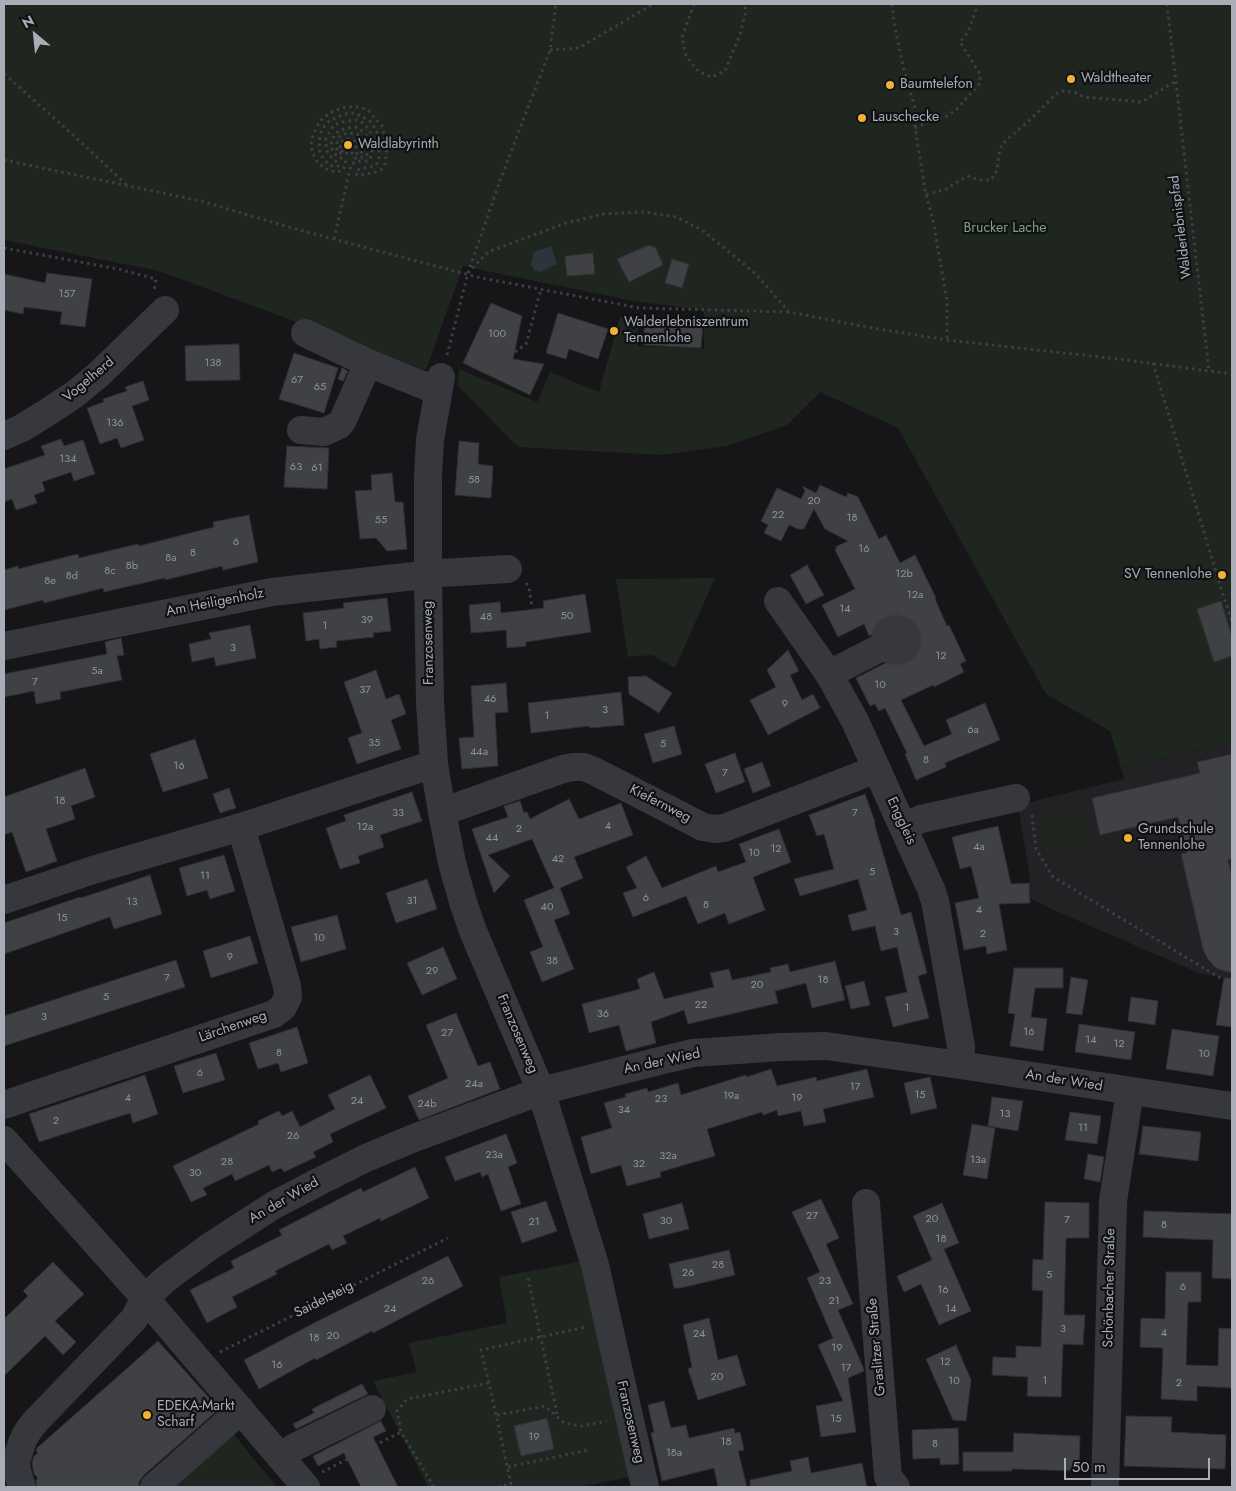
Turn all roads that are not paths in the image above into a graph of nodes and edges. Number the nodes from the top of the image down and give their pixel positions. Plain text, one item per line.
1 (156, 320) road end
2 (305, 332) dead end
3 (368, 363) junction
4 (301, 430) dead end
5 (4, 436) edge
6 (508, 568) dead end
7 (428, 575) junction
8 (778, 601) dead end
9 (894, 638) road end
10 (4, 646) edge
11 (829, 674) junction
12 (434, 764) junction
13 (877, 769) junction
14 (1024, 805) road end
15 (442, 812) junction
16 (240, 827) junction
17 (903, 827) junction
18 (4, 900) edge
19 (960, 1065) junction
20 (541, 1091) junction
21 (1130, 1091) junction
22 (4, 1105) edge
23 (1232, 1106) edge
24 (4, 1140) edge
25 (866, 1204) dead end
26 (145, 1298) junction
27 (372, 1409) dead end
28 (241, 1410) junction
29 (281, 1458) junction
30 (20, 1480) edge
31 (304, 1485) edge
32 (154, 1487) edge
33 (645, 1487) edge
34 (896, 1487) edge
35 (1106, 1487) edge

1 - 5 street, Vogelherd
2 - 3 street
3 - 4 street
3 - 7 street, Franzosenweg
6 - 7 street
7 - 10 street, Am Heiligenholz
7 - 12 street, Franzosenweg
8 - 11 street, Enggleis
9 - 11 street
11 - 13 street, Enggleis
12 - 15 street, Franzosenweg
12 - 16 street
13 - 15 street, Kiefernweg
13 - 17 street, Enggleis
14 - 17 street
15 - 20 street, Franzosenweg
16 - 18 street
16 - 22 street, Lärchenweg
17 - 19 street, Enggleis
19 - 20 street, An der Wied
19 - 21 street, An der Wied
20 - 26 street, An der Wied
20 - 33 street, Franzosenweg
21 - 23 street, An der Wied
21 - 35 street, Schönbacher Straße
24 - 26 street
25 - 34 street, Graslitzer Straße
26 - 28 street
26 - 30 street
27 - 29 street
28 - 29 street
28 - 32 street
29 - 31 street

